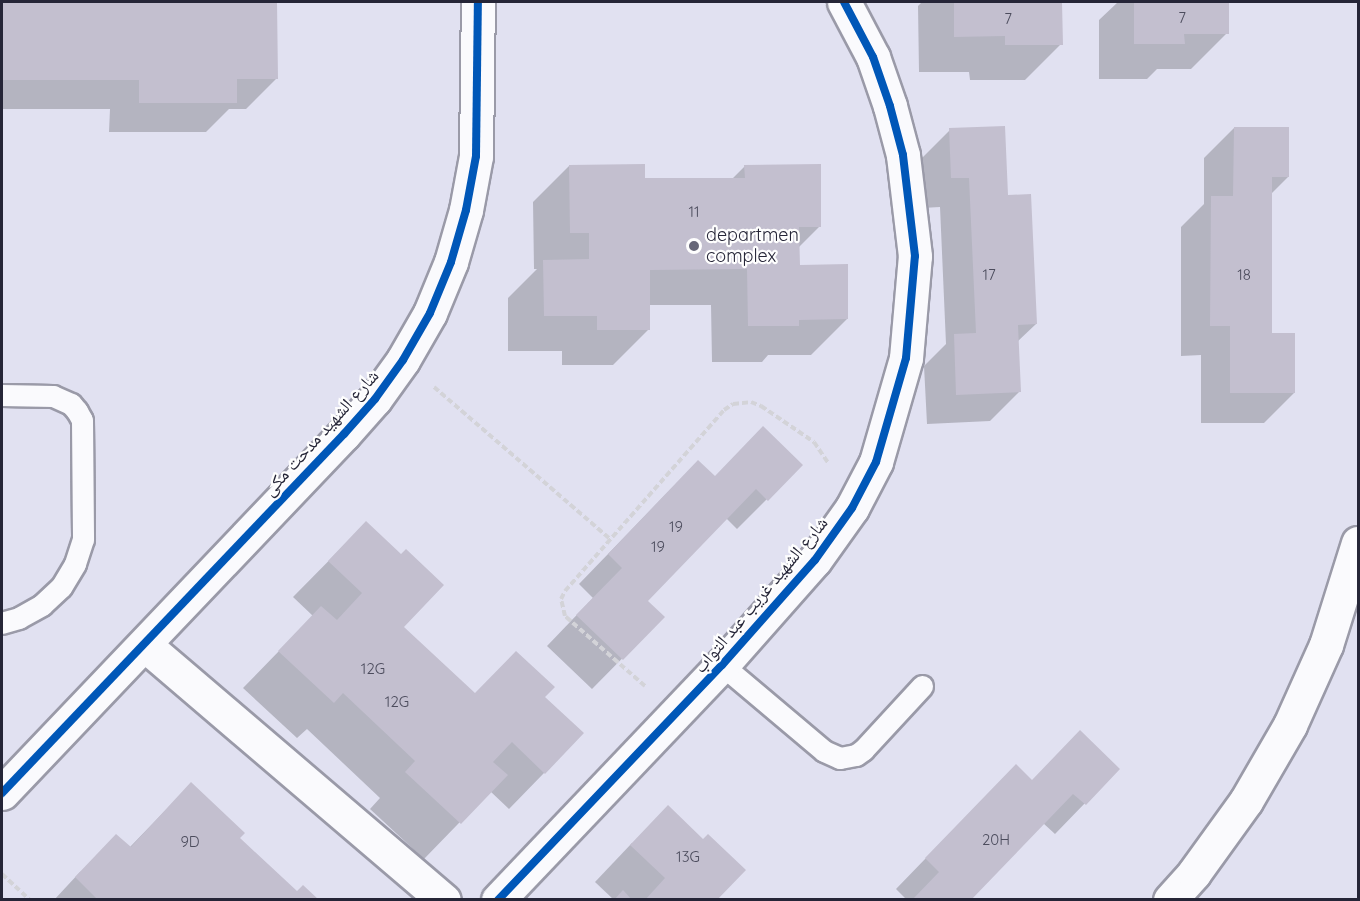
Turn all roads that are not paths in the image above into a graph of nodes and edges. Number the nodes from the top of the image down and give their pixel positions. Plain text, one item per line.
1 (478, 2) edge
2 (844, 2) edge
3 (2, 395) edge
4 (1359, 543) edge
5 (2, 623) edge
6 (145, 645) junction
7 (722, 665) junction
8 (922, 686) dead end
9 (2, 793) edge
10 (444, 900) edge
11 (498, 900) edge
12 (1170, 900) edge

1 - 6 street, شارع الشهيد مدحت مكى
2 - 7 street, شارع الشهيد غريب عبد التواب
3 - 5 lane
4 - 12 street
6 - 9 street, شارع الشهيد مدحت مكى
6 - 10 street
7 - 8 lane
7 - 11 street, شارع الشهيد غريب عبد التواب

